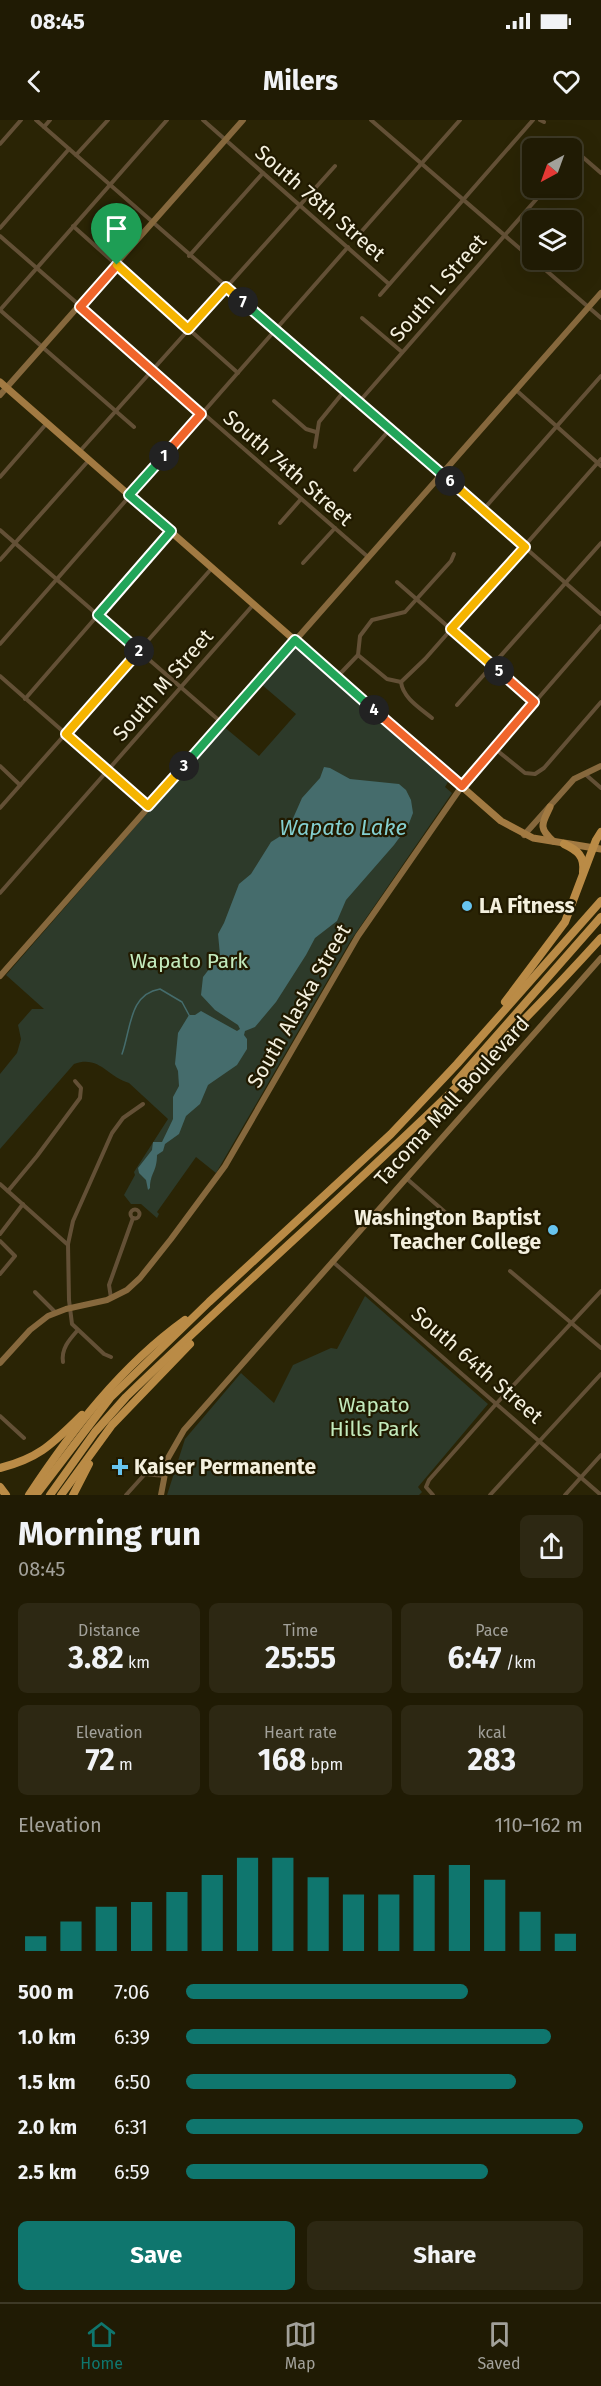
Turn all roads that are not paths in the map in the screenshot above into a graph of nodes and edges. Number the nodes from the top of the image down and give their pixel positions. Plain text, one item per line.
1 (21, 120) edge
2 (36, 120) edge
3 (50, 120) edge
4 (108, 120) edge
5 (167, 120) edge
6 (203, 120) edge
7 (243, 120) edge
8 (371, 120) edge
9 (460, 120) edge
10 (531, 122) edge
11 (44, 127) junction
12 (226, 141) junction
13 (0, 144) edge
14 (69, 149) junction
15 (76, 155) junction
16 (582, 156) edge
17 (422, 164) junction
18 (335, 166) dead end
19 (263, 173) junction
20 (601, 173) edge
21 (110, 185) junction
22 (537, 198) edge
23 (464, 199) junction
24 (301, 205) junction
25 (153, 224) junction
26 (73, 226) junction
27 (0, 228) edge
28 (361, 232) dead end
29 (505, 235) junction
30 (0, 236) edge
31 (348, 247) junction
32 (522, 250) edge
33 (189, 256) junction
34 (117, 265) junction
35 (36, 268) junction
36 (546, 270) edge
37 (389, 284) junction
38 (226, 287) junction
39 (601, 292) edge
40 (380, 295) dead end
41 (80, 307) junction
42 (589, 307) junction
43 (0, 310) edge
44 (362, 318) dead end
45 (601, 318) edge
46 (188, 329) junction
47 (276, 329) junction
48 (43, 347) junction
49 (402, 352) junction
50 (152, 369) junction
51 (238, 373) junction
52 (601, 376) edge
53 (0, 382) edge
54 (7, 388) junction
55 (345, 390) junction
56 (516, 390) junction
57 (0, 395) edge
58 (274, 401) dead end
59 (359, 402) junction
60 (115, 411) junction
61 (201, 414) junction
62 (47, 423) junction
63 (134, 427) dead end
64 (556, 427) junction
65 (390, 429) junction
66 (316, 432) junction
67 (315, 447) dead end
68 (79, 452) junction
69 (89, 460) junction
70 (600, 463) edge
71 (355, 470) dead end
72 (442, 474) junction
73 (0, 477) edge
74 (129, 495) junction
75 (301, 499) junction
76 (483, 510) junction
77 (280, 524) dead end
78 (334, 528) junction
79 (0, 530) edge
80 (171, 531) junction
81 (15, 543) junction
82 (601, 543) edge
83 (525, 547) junction
84 (454, 554) dead end
85 (368, 557) junction
86 (0, 560) edge
87 (303, 563) dead end
88 (212, 568) junction
89 (57, 579) junction
90 (397, 582) dead end
91 (566, 583) junction
92 (417, 599) junction
93 (254, 604) junction
94 (601, 614) edge
95 (98, 615) junction
96 (601, 626) edge
97 (451, 629) junction
98 (295, 640) junction
99 (0, 644) edge
100 (139, 651) junction
101 (358, 655) junction
102 (492, 665) junction
103 (0, 676) edge
104 (337, 677) junction
105 (401, 682) junction
106 (181, 687) junction
107 (25, 699) junction
108 (534, 702) junction
109 (601, 702) edge
110 (457, 705) dead end
111 (432, 718) dead end
112 (222, 723) junction
113 (66, 734) junction
114 (494, 748) junction
115 (0, 766) edge
116 (601, 766) edge
117 (108, 771) junction
118 (584, 773) junction
119 (20, 784) junction
120 (462, 786) junction
121 (601, 788) edge
122 (148, 806) junction
123 (549, 807) junction
124 (0, 808) edge
125 (601, 832) edge
126 (524, 835) junction
127 (559, 844) junction
128 (597, 848) edge
129 (580, 886) junction
130 (0, 893) edge
131 (601, 902) edge
132 (601, 917) edge
133 (601, 938) edge
134 (601, 944) edge
135 (601, 958) edge
136 (1, 973) edge
137 (560, 984) junction
138 (472, 1047) junction
139 (75, 1081) dead end
140 (143, 1104) dead end
141 (399, 1142) junction
142 (405, 1178) junction
143 (0, 1184) edge
144 (8, 1191) junction
145 (23, 1204) junction
146 (134, 1218) dead end
147 (453, 1219) dead end
148 (0, 1234) edge
149 (0, 1241) edge
150 (68, 1244) junction
151 (283, 1251) junction
152 (332, 1260) junction
153 (510, 1271) dead end
154 (0, 1274) edge
155 (601, 1290) edge
156 (35, 1292) dead end
157 (111, 1299) junction
158 (209, 1302) junction
159 (70, 1308) junction
160 (55, 1312) junction
161 (572, 1323) junction
162 (77, 1331) junction
163 (601, 1348) edge
164 (111, 1357) dead end
165 (63, 1362) dead end
166 (0, 1363) edge
167 (601, 1374) edge
168 (144, 1389) junction
169 (105, 1394) junction
170 (496, 1404) junction
171 (0, 1416) edge
172 (24, 1438) dead end
173 (538, 1440) junction
174 (601, 1455) edge
175 (0, 1468) edge
176 (164, 1476) junction
177 (580, 1477) junction
178 (0, 1487) edge
179 (6, 1495) edge
180 (29, 1495) edge
181 (36, 1495) edge
182 (50, 1495) edge
183 (61, 1495) edge
184 (73, 1495) edge
185 (126, 1495) edge
186 (161, 1495) edge
187 (433, 1495) edge
188 (490, 1495) edge
189 (565, 1495) edge
190 (601, 1495) edge

1 - 13 street
2 - 11 street
3 - 11 street
4 - 15 street
5 - 21 street
6 - 12 street, South 78th Street
7 - 12 street
8 - 17 street
9 - 17 street
10 - 23 street
11 - 14 street
12 - 19 street, South 78th Street
12 - 25 street
14 - 15 street
14 - 27 street
15 - 21 street
16 - 20 street
17 - 23 street
17 - 28 street
18 - 24 street
19 - 24 street, South 78th Street
19 - 33 street
21 - 25 street
21 - 26 street
22 - 29 street, South L Street
23 - 29 street
23 - 37 street
24 - 31 street, South 78th Street
24 - 38 street
25 - 33 street
25 - 34 street
26 - 34 street
26 - 35 street
29 - 32 street
29 - 49 street, South L Street
30 - 35 street, South 74th Street
31 - 37 street, South 78th Street
31 - 47 street
33 - 38 street
34 - 41 street
34 - 46 street
35 - 41 street, South 74th Street
35 - 43 street
36 - 42 street
37 - 40 street
38 - 46 street
38 - 47 street
39 - 42 street
41 - 48 street
41 - 50 street, South 74th Street
42 - 45 street
42 - 56 street
43 - 48 street
44 - 49 street
46 - 50 street
46 - 51 street
47 - 51 street
47 - 55 street
48 - 54 street
48 - 60 street
49 - 59 street, South L Street
50 - 60 street
50 - 61 street, South 74th Street
51 - 61 street
52 - 64 street
53 - 54 main road
54 - 57 street
54 - 62 main road
55 - 59 street
55 - 66 street
56 - 64 street
56 - 72 street
58 - 66 street
59 - 65 street
60 - 63 street
60 - 68 street
61 - 74 street
61 - 75 street, South 74th Street
62 - 68 main road
62 - 73 street
64 - 70 street
64 - 76 street
65 - 71 street
65 - 72 street
66 - 67 street
68 - 69 main road
69 - 74 main road
69 - 81 street
70 - 83 street
72 - 76 street
72 - 85 street
74 - 80 main road
74 - 89 street
75 - 77 street
75 - 78 street, South 74th Street
76 - 83 street
78 - 85 street, South 74th Street
78 - 87 street
79 - 81 street
80 - 88 main road
80 - 95 street
81 - 86 street
81 - 89 street
82 - 91 street
83 - 91 street
83 - 97 street
84 - 92 street
85 - 98 street
88 - 93 main road
88 - 100 street
89 - 95 street
89 - 99 street
90 - 92 street
91 - 94 street
91 - 102 street
92 - 97 street
92 - 101 street
93 - 98 main road
93 - 106 street, South M Street
95 - 100 street
95 - 107 street
96 - 108 street, South Alaska Street
97 - 102 street
97 - 105 street
98 - 104 main road
98 - 112 street
100 - 106 street
100 - 113 street
101 - 104 street
101 - 105 street
102 - 108 street
102 - 110 street
103 - 107 street
104 - 120 main road
105 - 111 street
106 - 112 street
106 - 117 street, South M Street
107 - 113 street
108 - 114 street, South Alaska Street
109 - 114 street
112 - 122 street
113 - 117 street
113 - 119 street
114 - 120 street, South Alaska Street
115 - 119 street
116 - 118 street
117 - 122 street
117 - 130 street, South M Street
118 - 121 street
118 - 123 street
119 - 124 street
120 - 126 main road
120 - 157 street, South Alaska Street
122 - 136 street
123 - 126 street
123 - 127 main road
125 - 128 highway
126 - 127 main road
127 - 128 main road
127 - 129 highway
128 - 129 highway
129 - 138 highway
131 - 138 highway
132 - 141 highway
133 - 137 highway
134 - 137 highway
135 - 142 street, Tacoma Mall Boulevard
137 - 141 highway
138 - 158 highway
139 - 144 street
140 - 150 street
141 - 151 highway
142 - 147 street
142 - 152 street, Tacoma Mall Boulevard
143 - 144 street
144 - 145 street
145 - 148 street
145 - 150 street
146 - 157 street
149 - 154 street
150 - 159 street
151 - 168 highway
151 - 182 highway
152 - 170 street, South 64th Street
152 - 176 street, Tacoma Mall Boulevard
153 - 161 street
155 - 161 street
156 - 160 street
157 - 159 street, South Alaska Street
158 - 169 highway
158 - 181 highway
159 - 160 street, South Alaska Street
159 - 162 street
160 - 166 street, South Alaska Street
161 - 163 street
161 - 170 street
162 - 164 street
162 - 165 street
167 - 173 street
168 - 183 highway
168 - 184 highway
169 - 175 highway
169 - 180 highway
170 - 173 street, South 64th Street
170 - 187 street
171 - 172 street
173 - 177 street, South 64th Street
173 - 188 street
174 - 177 street
176 - 185 street
176 - 186 street, Tacoma Mall Boulevard
177 - 189 street
177 - 190 street, South 64th Street
178 - 179 highway

